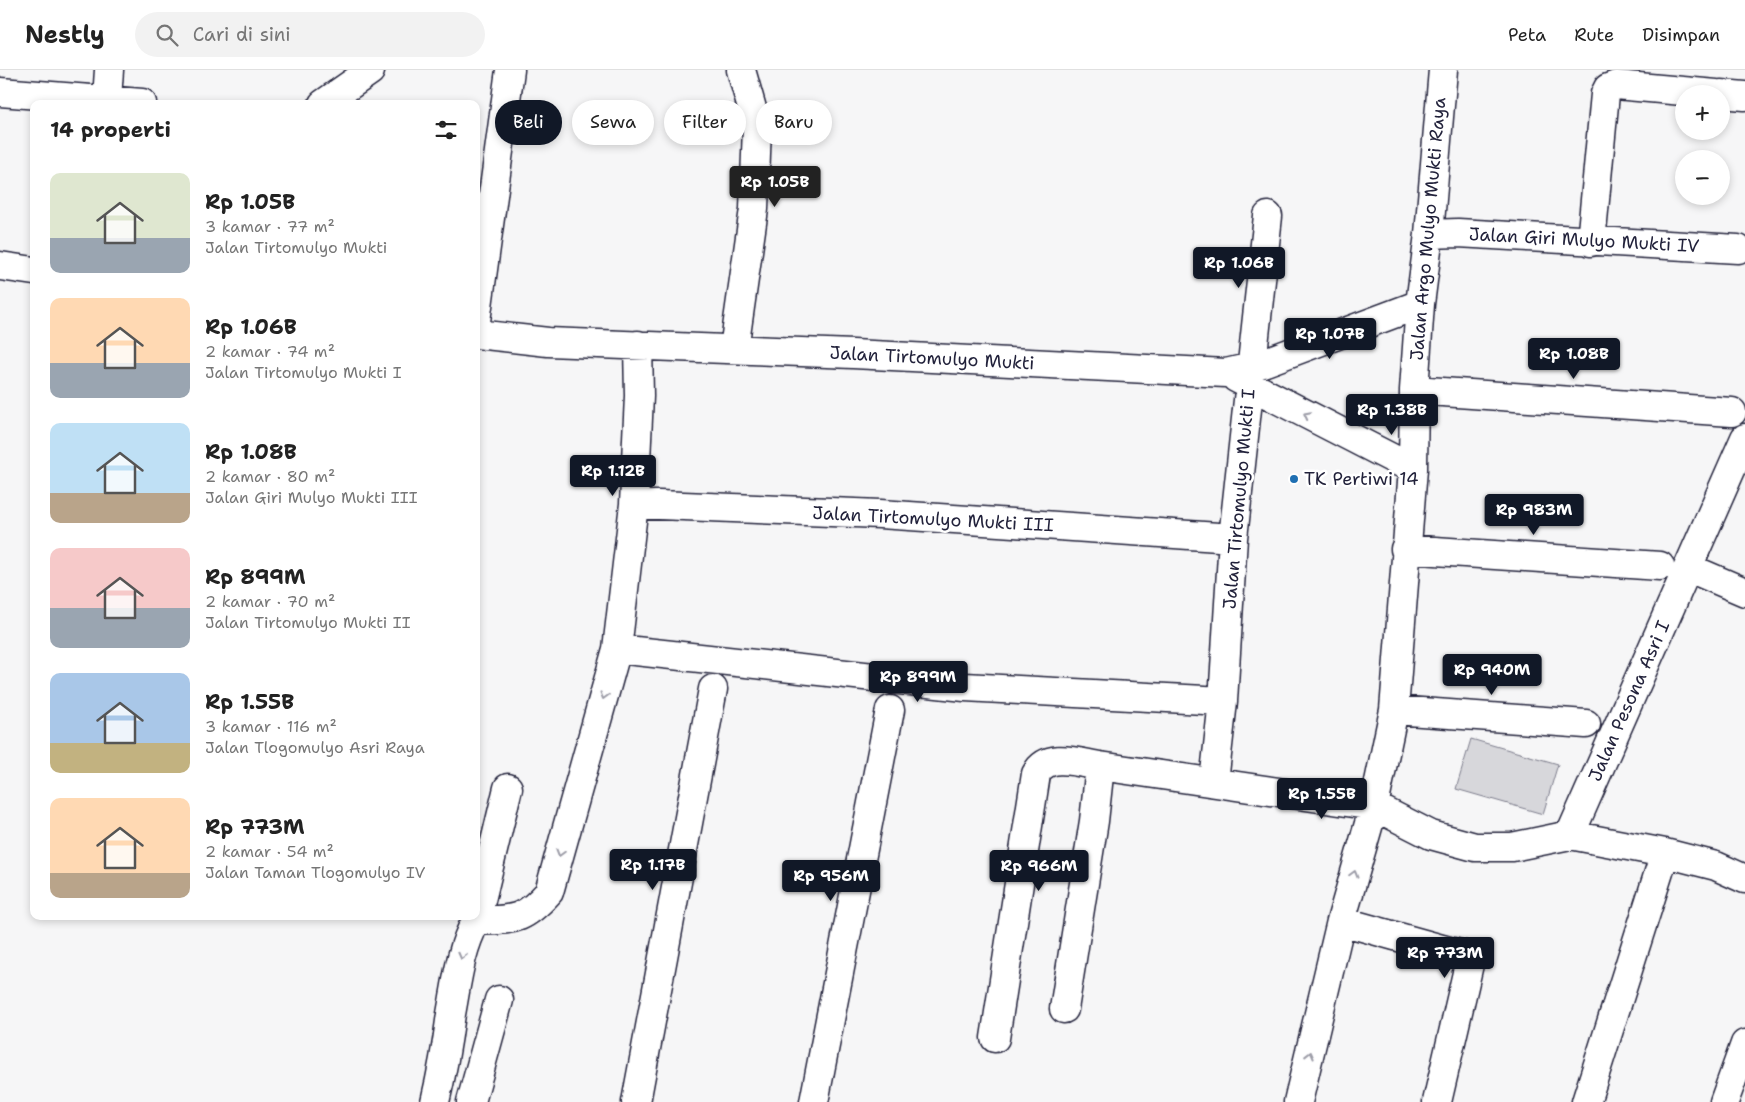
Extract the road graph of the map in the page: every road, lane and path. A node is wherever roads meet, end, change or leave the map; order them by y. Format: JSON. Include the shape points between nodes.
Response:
{"nodes":[{"id":1,"x":109,"y":70,"type":"edge"},
{"id":2,"x":510,"y":70,"type":"edge"},
{"id":3,"x":741,"y":70,"type":"edge"},
{"id":4,"x":1443,"y":70,"type":"edge"},
{"id":5,"x":370,"y":71,"type":"edge"},
{"id":6,"x":1675,"y":90,"type":"edge"},
{"id":7,"x":0,"y":92,"type":"edge"},
{"id":8,"x":1730,"y":95,"type":"edge"},
{"id":9,"x":1745,"y":96,"type":"edge"},
{"id":10,"x":107,"y":99,"type":"junction"},
{"id":11,"x":116,"y":100,"type":"edge"},
{"id":12,"x":329,"y":100,"type":"edge"},
{"id":13,"x":1268,"y":216,"type":"dead end"},
{"id":14,"x":1429,"y":234,"type":"junction"},
{"id":15,"x":1591,"y":242,"type":"junction"},
{"id":16,"x":1738,"y":249,"type":"dead end"},
{"id":17,"x":0,"y":266,"type":"edge"},
{"id":18,"x":30,"y":270,"type":"edge"},
{"id":19,"x":480,"y":291,"type":"edge"},
{"id":20,"x":1420,"y":304,"type":"junction"},
{"id":21,"x":480,"y":334,"type":"edge"},
{"id":22,"x":638,"y":346,"type":"junction"},
{"id":23,"x":734,"y":349,"type":"junction"},
{"id":24,"x":1243,"y":375,"type":"junction"},
{"id":25,"x":1414,"y":390,"type":"junction"},
{"id":26,"x":1732,"y":412,"type":"dead end"},
{"id":27,"x":1745,"y":438,"type":"edge"},
{"id":28,"x":1413,"y":469,"type":"junction"},
{"id":29,"x":634,"y":504,"type":"junction"},
{"id":30,"x":1233,"y":538,"type":"junction"},
{"id":31,"x":1405,"y":549,"type":"junction"},
{"id":32,"x":1660,"y":566,"type":"dead end"},
{"id":33,"x":1689,"y":568,"type":"junction"},
{"id":34,"x":1745,"y":592,"type":"edge"},
{"id":35,"x":617,"y":649,"type":"junction"},
{"id":36,"x":713,"y":688,"type":"dead end"},
{"id":37,"x":1223,"y":701,"type":"junction"},
{"id":38,"x":890,"y":710,"type":"dead end"},
{"id":39,"x":1394,"y":710,"type":"junction"},
{"id":40,"x":1586,"y":724,"type":"dead end"},
{"id":41,"x":1100,"y":766,"type":"junction"},
{"id":42,"x":1214,"y":782,"type":"junction"},
{"id":43,"x":508,"y":788,"type":"dead end"},
{"id":44,"x":1374,"y":806,"type":"junction"},
{"id":45,"x":1570,"y":835,"type":"junction"},
{"id":46,"x":1665,"y":853,"type":"junction"},
{"id":47,"x":1745,"y":879,"type":"edge"},
{"id":48,"x":480,"y":904,"type":"edge"},
{"id":49,"x":476,"y":921,"type":"joint"},
{"id":50,"x":1341,"y":921,"type":"junction"},
{"id":51,"x":499,"y":1000,"type":"dead end"},
{"id":52,"x":1064,"y":1008,"type":"dead end"},
{"id":53,"x":995,"y":1038,"type":"dead end"},
{"id":54,"x":1745,"y":1044,"type":"edge"},
{"id":55,"x":435,"y":1102,"type":"edge"},
{"id":56,"x":472,"y":1102,"type":"edge"},
{"id":57,"x":636,"y":1102,"type":"edge"},
{"id":58,"x":814,"y":1102,"type":"edge"},
{"id":59,"x":1298,"y":1102,"type":"edge"},
{"id":60,"x":1437,"y":1102,"type":"edge"},
{"id":61,"x":1586,"y":1102,"type":"edge"},
{"id":62,"x":1724,"y":1102,"type":"edge"}],
"edges":[{"from":1,"to":10,"type":"street"},
{"from":2,"to":19,"type":"street"},
{"from":3,"to":23,"type":"street","via":[[757,126],[754,209]]},
{"from":4,"to":14,"type":"street","name":"Jalan Argo Mulyo Mukti Raya"},
{"from":5,"to":12,"type":"street"},
{"from":6,"to":15,"type":"street","via":[[1616,85],[1608,88]]},
{"from":7,"to":10,"type":"street"},
{"from":8,"to":9,"type":"street"},
{"from":10,"to":11,"type":"street"},
{"from":13,"to":24,"type":"street","name":"Jalan Tirtomulyo Mukti I"},
{"from":14,"to":15,"type":"street","name":"Jalan Giri Mulyo Mukti IV"},
{"from":14,"to":20,"type":"street","name":"Jalan Argo Mulyo Mukti Raya"},
{"from":15,"to":16,"type":"street","name":"Jalan Giri Mulyo Mukti IV"},
{"from":17,"to":18,"type":"street"},
{"from":20,"to":24,"type":"street","name":"Jalan Tirtomulyo Mukti"},
{"from":20,"to":25,"type":"street","name":"Jalan Argo Mulyo Mukti Raya"},
{"from":21,"to":22,"type":"street","name":"Jalan Tirtomulyo Mukti","via":[[548,342]]},
{"from":22,"to":23,"type":"street","name":"Jalan Tirtomulyo Mukti"},
{"from":22,"to":29,"type":"street"},
{"from":23,"to":24,"type":"street","name":"Jalan Tirtomulyo Mukti"},
{"from":28,"to":24,"type":"street","name":"Jalan Tirtomulyo Mukti","one_way":true},
{"from":24,"to":30,"type":"street","name":"Jalan Tirtomulyo Mukti I"},
{"from":25,"to":26,"type":"street"},
{"from":25,"to":28,"type":"street","name":"Jalan Argo Mulyo Mukti Raya"},
{"from":27,"to":33,"type":"street","name":"Jalan Pesona Asri I"},
{"from":28,"to":31,"type":"street","name":"Jalan Argo Mulyo Mukti Raya"},
{"from":29,"to":30,"type":"street","name":"Jalan Tirtomulyo Mukti III","via":[[880,514]]},
{"from":29,"to":35,"type":"street"},
{"from":30,"to":37,"type":"street","name":"Jalan Tirtomulyo Mukti I"},
{"from":31,"to":32,"type":"street"},
{"from":31,"to":39,"type":"street","name":"Jalan Argo Mulyo Mukti Raya"},
{"from":33,"to":34,"type":"street"},
{"from":33,"to":45,"type":"street","name":"Jalan Pesona Asri I"},
{"from":35,"to":37,"type":"street","via":[[965,687]]},
{"from":35,"to":49,"type":"street","one_way":true,"via":[[549,892],[532,911],[512,919]]},
{"from":36,"to":57,"type":"street"},
{"from":37,"to":42,"type":"street","name":"Jalan Tirtomulyo Mukti I"},
{"from":38,"to":58,"type":"street"},
{"from":39,"to":40,"type":"street"},
{"from":39,"to":44,"type":"street","name":"Jalan Argo Mulyo Mukti Raya"},
{"from":41,"to":42,"type":"street"},
{"from":41,"to":52,"type":"street"},
{"from":41,"to":53,"type":"street","via":[[1050,760],[1039,767],[1036,774]]},
{"from":42,"to":44,"type":"street"},
{"from":43,"to":48,"type":"street"},
{"from":44,"to":45,"type":"street","via":[[1431,835],[1475,848],[1512,848]]},
{"from":50,"to":44,"type":"street","name":"Jalan Argo Mulyo Mukti Raya","one_way":true},
{"from":45,"to":46,"type":"street"},
{"from":46,"to":47,"type":"street","via":[[1716,866]]},
{"from":46,"to":61,"type":"street"},
{"from":49,"to":55,"type":"street","one_way":true,"via":[[467,937],[458,973]]},
{"from":59,"to":50,"type":"street","name":"Jalan Argo Mulyo Mukti Raya","one_way":true},
{"from":50,"to":60,"type":"street","via":[[1467,956],[1470,960]]},
{"from":51,"to":56,"type":"street"},
{"from":54,"to":62,"type":"street"}]}
